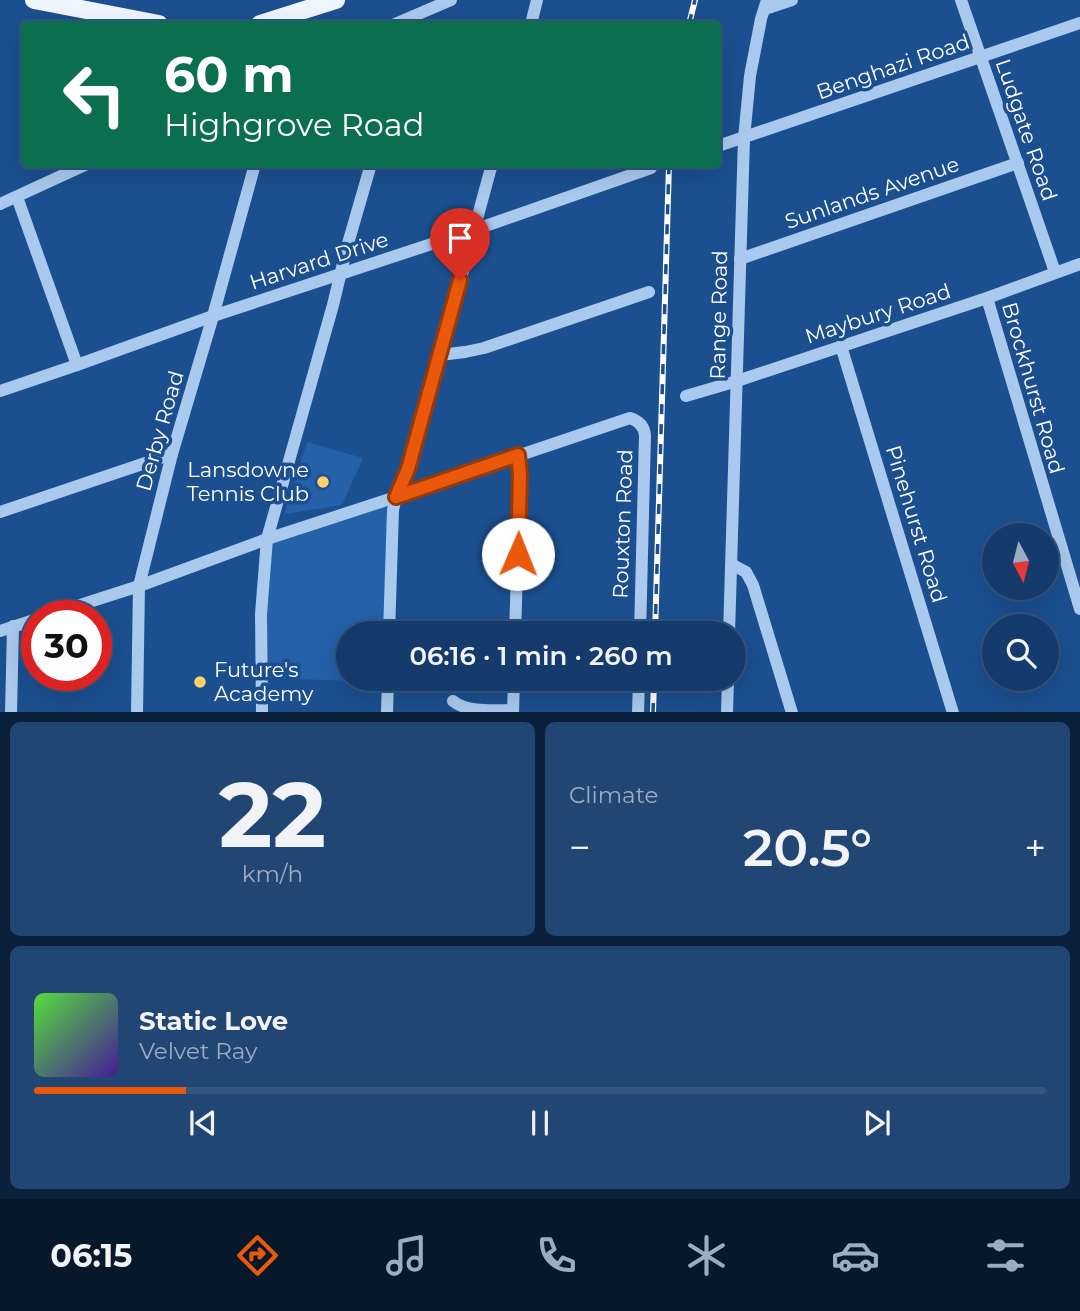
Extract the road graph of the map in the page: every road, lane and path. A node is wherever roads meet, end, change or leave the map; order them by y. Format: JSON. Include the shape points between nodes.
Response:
{"nodes":[{"id":1,"x":34,"y":0,"type":"edge"},
{"id":2,"x":337,"y":0,"type":"edge"},
{"id":3,"x":451,"y":0,"type":"edge"},
{"id":4,"x":537,"y":0,"type":"edge"},
{"id":5,"x":792,"y":0,"type":"edge"},
{"id":6,"x":961,"y":0,"type":"edge"},
{"id":7,"x":766,"y":5,"type":"edge"},
{"id":8,"x":302,"y":18,"type":"edge"},
{"id":9,"x":143,"y":21,"type":"edge"},
{"id":10,"x":281,"y":21,"type":"edge"},
{"id":11,"x":408,"y":21,"type":"edge"},
{"id":12,"x":532,"y":21,"type":"edge"},
{"id":13,"x":1079,"y":27,"type":"edge"},
{"id":14,"x":981,"y":57,"type":"junction"},
{"id":15,"x":744,"y":138,"type":"junction"},
{"id":16,"x":721,"y":145,"type":"edge"},
{"id":17,"x":1018,"y":163,"type":"junction"},
{"id":18,"x":79,"y":168,"type":"edge"},
{"id":19,"x":254,"y":168,"type":"edge"},
{"id":20,"x":370,"y":168,"type":"edge"},
{"id":21,"x":491,"y":168,"type":"edge"},
{"id":22,"x":651,"y":168,"type":"dead end"},
{"id":23,"x":17,"y":197,"type":"junction"},
{"id":24,"x":0,"y":204,"type":"edge"},
{"id":25,"x":474,"y":230,"type":"junction"},
{"id":26,"x":740,"y":259,"type":"junction"},
{"id":27,"x":1080,"y":264,"type":"edge"},
{"id":28,"x":1055,"y":272,"type":"junction"},
{"id":29,"x":341,"y":274,"type":"junction"},
{"id":30,"x":649,"y":292,"type":"dead end"},
{"id":31,"x":987,"y":298,"type":"junction"},
{"id":32,"x":213,"y":316,"type":"junction"},
{"id":33,"x":841,"y":346,"type":"junction"},
{"id":34,"x":440,"y":355,"type":"junction"},
{"id":35,"x":77,"y":365,"type":"junction"},
{"id":36,"x":737,"y":381,"type":"junction"},
{"id":37,"x":0,"y":391,"type":"edge"},
{"id":38,"x":686,"y":396,"type":"dead end"},
{"id":39,"x":172,"y":454,"type":"junction"},
{"id":40,"x":518,"y":455,"type":"junction"},
{"id":41,"x":396,"y":497,"type":"junction"},
{"id":42,"x":0,"y":512,"type":"edge"},
{"id":43,"x":267,"y":538,"type":"junction"},
{"id":44,"x":731,"y":564,"type":"junction"},
{"id":45,"x":139,"y":586,"type":"junction"},
{"id":46,"x":96,"y":600,"type":"edge"},
{"id":47,"x":1080,"y":609,"type":"edge"},
{"id":48,"x":389,"y":621,"type":"edge"},
{"id":49,"x":515,"y":621,"type":"edge"},
{"id":50,"x":640,"y":621,"type":"edge"},
{"id":51,"x":729,"y":621,"type":"edge"},
{"id":52,"x":21,"y":624,"type":"edge"},
{"id":53,"x":13,"y":626,"type":"junction"},
{"id":54,"x":0,"y":631,"type":"edge"},
{"id":55,"x":388,"y":691,"type":"edge"},
{"id":56,"x":514,"y":691,"type":"edge"},
{"id":57,"x":639,"y":691,"type":"edge"},
{"id":58,"x":727,"y":691,"type":"edge"},
{"id":59,"x":453,"y":701,"type":"dead end"},
{"id":60,"x":513,"y":711,"type":"edge"},
{"id":61,"x":11,"y":712,"type":"edge"},
{"id":62,"x":136,"y":712,"type":"edge"},
{"id":63,"x":262,"y":712,"type":"edge"},
{"id":64,"x":387,"y":712,"type":"edge"},
{"id":65,"x":638,"y":712,"type":"edge"},
{"id":66,"x":726,"y":712,"type":"edge"},
{"id":67,"x":792,"y":712,"type":"edge"},
{"id":68,"x":953,"y":712,"type":"edge"}],
"edges":[{"from":1,"to":9,"type":"main road"},
{"from":2,"to":8,"type":"main road"},
{"from":3,"to":11,"type":"street"},
{"from":4,"to":12,"type":"street"},
{"from":5,"to":7,"type":"street"},
{"from":6,"to":14,"type":"street","name":"Ludgate Road"},
{"from":7,"to":15,"type":"street","name":"Range Road","via":[[750,76]]},
{"from":8,"to":10,"type":"main road"},
{"from":13,"to":14,"type":"street","name":"Benghazi Road"},
{"from":14,"to":15,"type":"street","name":"Benghazi Road"},
{"from":14,"to":17,"type":"street","name":"Ludgate Road"},
{"from":15,"to":16,"type":"street","name":"Benghazi Road"},
{"from":15,"to":26,"type":"street","name":"Range Road"},
{"from":17,"to":26,"type":"street","name":"Sunlands Avenue"},
{"from":17,"to":28,"type":"street","name":"Ludgate Road"},
{"from":18,"to":23,"type":"street"},
{"from":19,"to":32,"type":"street","name":"Derby Road"},
{"from":20,"to":29,"type":"street"},
{"from":21,"to":25,"type":"street"},
{"from":22,"to":25,"type":"street","name":"Harvard Drive"},
{"from":23,"to":24,"type":"street"},
{"from":23,"to":35,"type":"street"},
{"from":25,"to":29,"type":"street","name":"Harvard Drive"},
{"from":25,"to":34,"type":"street"},
{"from":26,"to":36,"type":"street","name":"Range Road"},
{"from":27,"to":28,"type":"street","name":"Maybury Road"},
{"from":28,"to":31,"type":"street","name":"Maybury Road"},
{"from":29,"to":32,"type":"street","name":"Harvard Drive"},
{"from":29,"to":43,"type":"street"},
{"from":30,"to":34,"type":"street","via":[[484,348]]},
{"from":31,"to":33,"type":"street","name":"Maybury Road"},
{"from":31,"to":47,"type":"street","name":"Brockhurst Road"},
{"from":32,"to":35,"type":"street","name":"Harvard Drive"},
{"from":32,"to":39,"type":"street","name":"Derby Road"},
{"from":33,"to":36,"type":"street","name":"Maybury Road"},
{"from":33,"to":68,"type":"street","name":"Pinehurst Road"},
{"from":34,"to":41,"type":"street"},
{"from":35,"to":37,"type":"street","name":"Harvard Drive"},
{"from":36,"to":38,"type":"street","name":"Maybury Road"},
{"from":36,"to":44,"type":"street","name":"Range Road"},
{"from":39,"to":42,"type":"street"},
{"from":39,"to":45,"type":"street","name":"Derby Road"},
{"from":40,"to":41,"type":"street"},
{"from":40,"to":49,"type":"street"},
{"from":40,"to":50,"type":"street","name":"Rouxton Road","via":[[624,419],[635,420],[643,428]]},
{"from":41,"to":43,"type":"street"},
{"from":41,"to":48,"type":"street"},
{"from":43,"to":45,"type":"street"},
{"from":43,"to":63,"type":"street","via":[[261,614]]},
{"from":44,"to":51,"type":"street","name":"Range Road"},
{"from":44,"to":67,"type":"street","via":[[746,572],[753,585]]},
{"from":45,"to":46,"type":"street"},
{"from":45,"to":62,"type":"street","name":"Derby Road"},
{"from":52,"to":53,"type":"street"},
{"from":53,"to":54,"type":"street"},
{"from":53,"to":61,"type":"street"},
{"from":55,"to":64,"type":"street"},
{"from":56,"to":60,"type":"street"},
{"from":57,"to":65,"type":"street"},
{"from":58,"to":66,"type":"street"},
{"from":59,"to":60,"type":"street","via":[[466,709]]}]}
